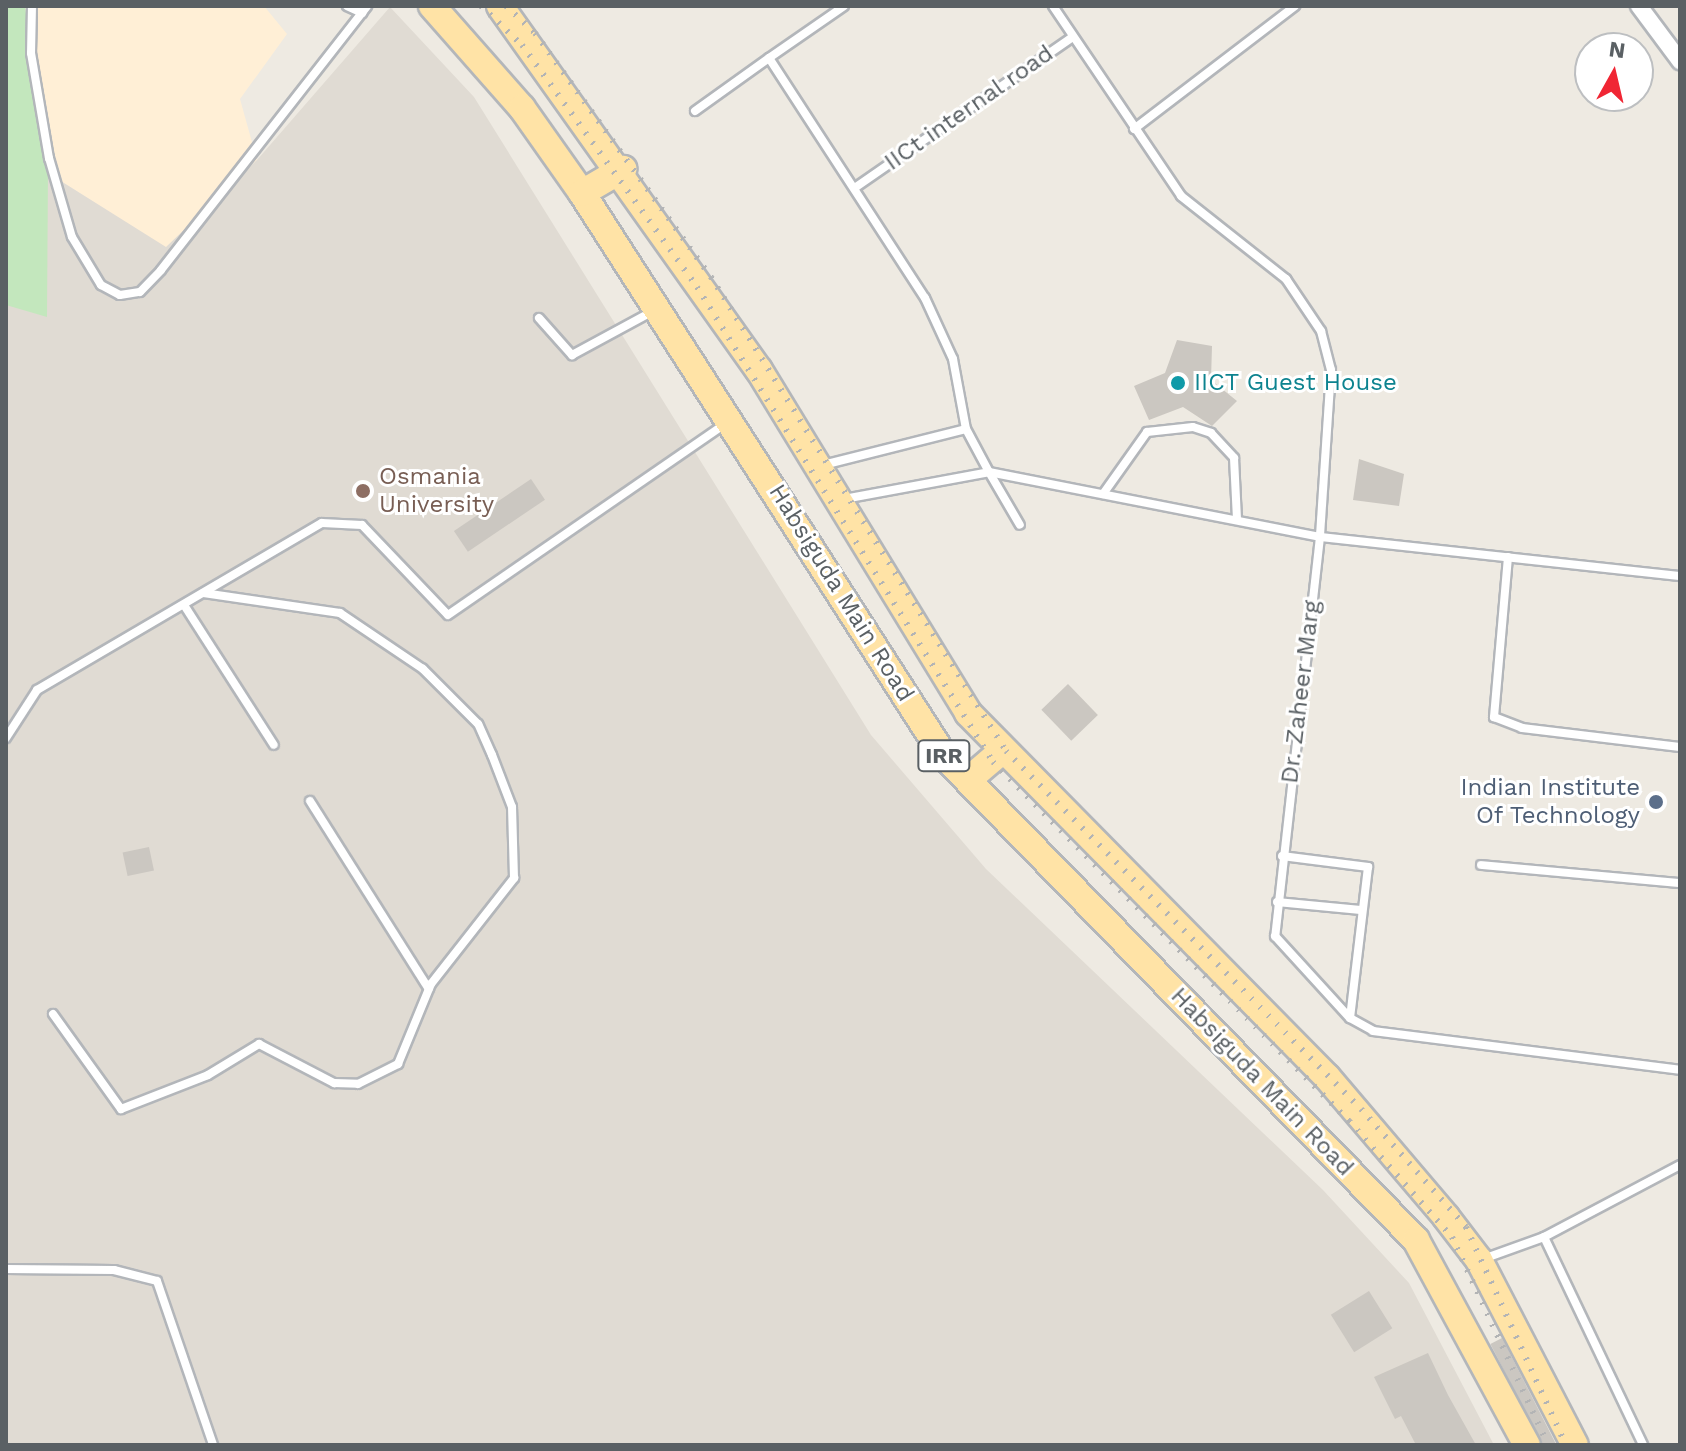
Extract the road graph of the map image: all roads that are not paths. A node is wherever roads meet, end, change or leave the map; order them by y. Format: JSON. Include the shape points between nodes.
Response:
{"nodes":[{"id":1,"x":32,"y":6,"type":"edge"},
{"id":2,"x":347,"y":6,"type":"edge"},
{"id":3,"x":432,"y":6,"type":"edge"},
{"id":4,"x":500,"y":6,"type":"edge"},
{"id":5,"x":844,"y":6,"type":"edge"},
{"id":6,"x":1053,"y":6,"type":"edge"},
{"id":7,"x":1295,"y":6,"type":"edge"},
{"id":8,"x":1639,"y":6,"type":"edge"},
{"id":9,"x":365,"y":10,"type":"edge"},
{"id":10,"x":1071,"y":38,"type":"junction"},
{"id":11,"x":769,"y":58,"type":"junction"},
{"id":12,"x":1680,"y":61,"type":"edge"},
{"id":13,"x":695,"y":111,"type":"dead end"},
{"id":14,"x":1134,"y":129,"type":"junction"},
{"id":15,"x":623,"y":169,"type":"junction"},
{"id":16,"x":856,"y":187,"type":"junction"},
{"id":17,"x":582,"y":193,"type":"junction"},
{"id":18,"x":659,"y":308,"type":"junction"},
{"id":19,"x":539,"y":318,"type":"dead end"},
{"id":20,"x":732,"y":419,"type":"junction"},
{"id":21,"x":966,"y":429,"type":"junction"},
{"id":22,"x":820,"y":466,"type":"junction"},
{"id":23,"x":989,"y":472,"type":"junction"},
{"id":24,"x":1103,"y":494,"type":"junction"},
{"id":25,"x":839,"y":500,"type":"junction"},
{"id":26,"x":1237,"y":520,"type":"junction"},
{"id":27,"x":1020,"y":525,"type":"dead end"},
{"id":28,"x":1320,"y":537,"type":"junction"},
{"id":29,"x":1508,"y":557,"type":"junction"},
{"id":30,"x":1680,"y":576,"type":"edge"},
{"id":31,"x":203,"y":593,"type":"junction"},
{"id":32,"x":184,"y":605,"type":"junction"},
{"id":33,"x":6,"y":738,"type":"edge"},
{"id":34,"x":274,"y":745,"type":"dead end"},
{"id":35,"x":1680,"y":747,"type":"edge"},
{"id":36,"x":1003,"y":750,"type":"junction"},
{"id":37,"x":968,"y":780,"type":"junction"},
{"id":38,"x":310,"y":801,"type":"dead end"},
{"id":39,"x":1282,"y":856,"type":"junction"},
{"id":40,"x":1481,"y":865,"type":"dead end"},
{"id":41,"x":1680,"y":883,"type":"edge"},
{"id":42,"x":1277,"y":902,"type":"junction"},
{"id":43,"x":1361,"y":910,"type":"junction"},
{"id":44,"x":429,"y":989,"type":"junction"},
{"id":45,"x":53,"y":1014,"type":"dead end"},
{"id":46,"x":1350,"y":1018,"type":"junction"},
{"id":47,"x":1680,"y":1070,"type":"edge"},
{"id":48,"x":1680,"y":1165,"type":"edge"},
{"id":49,"x":1544,"y":1237,"type":"junction"},
{"id":50,"x":1479,"y":1260,"type":"junction"},
{"id":51,"x":7,"y":1270,"type":"edge"},
{"id":52,"x":213,"y":1445,"type":"edge"},
{"id":53,"x":1527,"y":1445,"type":"edge"},
{"id":54,"x":1575,"y":1445,"type":"edge"},
{"id":55,"x":1643,"y":1445,"type":"edge"}],
"edges":[{"from":1,"to":9,"type":"lane","via":[[31,53],[49,158],[72,237],[101,285],[120,295],[140,292],[161,270]]},
{"from":2,"to":9,"type":"lane"},
{"from":3,"to":17,"type":"main road","name":"Habsiguda Main Road","number":"IRR","via":[[522,108]]},
{"from":4,"to":15,"type":"main road","name":"Habsiguda Main Road","number":"IRR"},
{"from":5,"to":11,"type":"lane"},
{"from":6,"to":10,"type":"lane"},
{"from":7,"to":14,"type":"lane"},
{"from":8,"to":12,"type":"street"},
{"from":10,"to":14,"type":"lane","name":"IICt internal road"},
{"from":10,"to":16,"type":"lane","name":"IICt internal road"},
{"from":11,"to":13,"type":"lane"},
{"from":11,"to":16,"type":"lane"},
{"from":14,"to":28,"type":"lane","name":"IICt internal road","via":[[1181,196],[1286,279],[1321,331],[1331,370]]},
{"from":15,"to":17,"type":"main road"},
{"from":15,"to":22,"type":"main road","name":"Habsiguda Main Road","number":"IRR"},
{"from":16,"to":21,"type":"lane","via":[[953,359]]},
{"from":17,"to":18,"type":"main road","name":"Habsiguda Main Road","number":"IRR"},
{"from":18,"to":19,"type":"lane","via":[[572,355]]},
{"from":18,"to":20,"type":"main road","name":"Habsiguda Main Road","number":"IRR"},
{"from":20,"to":31,"type":"lane","via":[[448,615],[362,525],[343,519],[322,523]]},
{"from":20,"to":37,"type":"main road","name":"Habsiguda Main Road","number":"IRR","via":[[944,756]]},
{"from":21,"to":22,"type":"lane"},
{"from":21,"to":23,"type":"lane"},
{"from":22,"to":25,"type":"main road","name":"Habsiguda Main Road","number":"IRR"},
{"from":23,"to":24,"type":"lane"},
{"from":23,"to":25,"type":"lane"},
{"from":23,"to":27,"type":"lane"},
{"from":24,"to":26,"type":"lane"},
{"from":24,"to":26,"type":"lane","via":[[1147,432],[1193,427],[1211,433],[1234,458]]},
{"from":25,"to":36,"type":"main road","name":"Habsiguda Main Road","number":"IRR","via":[[968,713]]},
{"from":26,"to":28,"type":"lane"},
{"from":28,"to":29,"type":"lane"},
{"from":28,"to":39,"type":"lane","name":"Dr. Zaheer Marg"},
{"from":29,"to":30,"type":"lane"},
{"from":29,"to":35,"type":"lane","via":[[1494,717],[1522,728]]},
{"from":31,"to":32,"type":"lane"},
{"from":31,"to":44,"type":"lane","via":[[340,613],[423,669],[478,724],[512,807],[514,878]]},
{"from":32,"to":33,"type":"lane","via":[[37,690]]},
{"from":32,"to":34,"type":"lane"},
{"from":36,"to":37,"type":"main road"},
{"from":36,"to":50,"type":"main road","name":"Habsiguda Main Road","number":"IRR","via":[[1327,1077]]},
{"from":37,"to":53,"type":"main road","name":"Habsiguda Main Road","number":"IRR","via":[[1416,1240]]},
{"from":38,"to":44,"type":"lane"},
{"from":39,"to":42,"type":"lane","name":"Dr. Zaheer Marg"},
{"from":39,"to":43,"type":"lane","via":[[1368,867]]},
{"from":40,"to":41,"type":"lane"},
{"from":42,"to":43,"type":"lane"},
{"from":42,"to":46,"type":"lane","name":"Dr. Zaheer Marg","via":[[1275,936]]},
{"from":43,"to":46,"type":"lane"},
{"from":44,"to":45,"type":"lane","via":[[398,1064],[372,1080],[334,1083],[259,1044],[208,1075],[121,1109]]},
{"from":46,"to":47,"type":"lane","name":"Dr. Zaheer Marg","via":[[1373,1031]]},
{"from":48,"to":49,"type":"lane"},
{"from":49,"to":50,"type":"lane"},
{"from":49,"to":55,"type":"lane"},
{"from":50,"to":54,"type":"main road","name":"Habsiguda Main Road","number":"IRR"},
{"from":51,"to":52,"type":"lane","via":[[114,1270],[157,1281]]}]}
